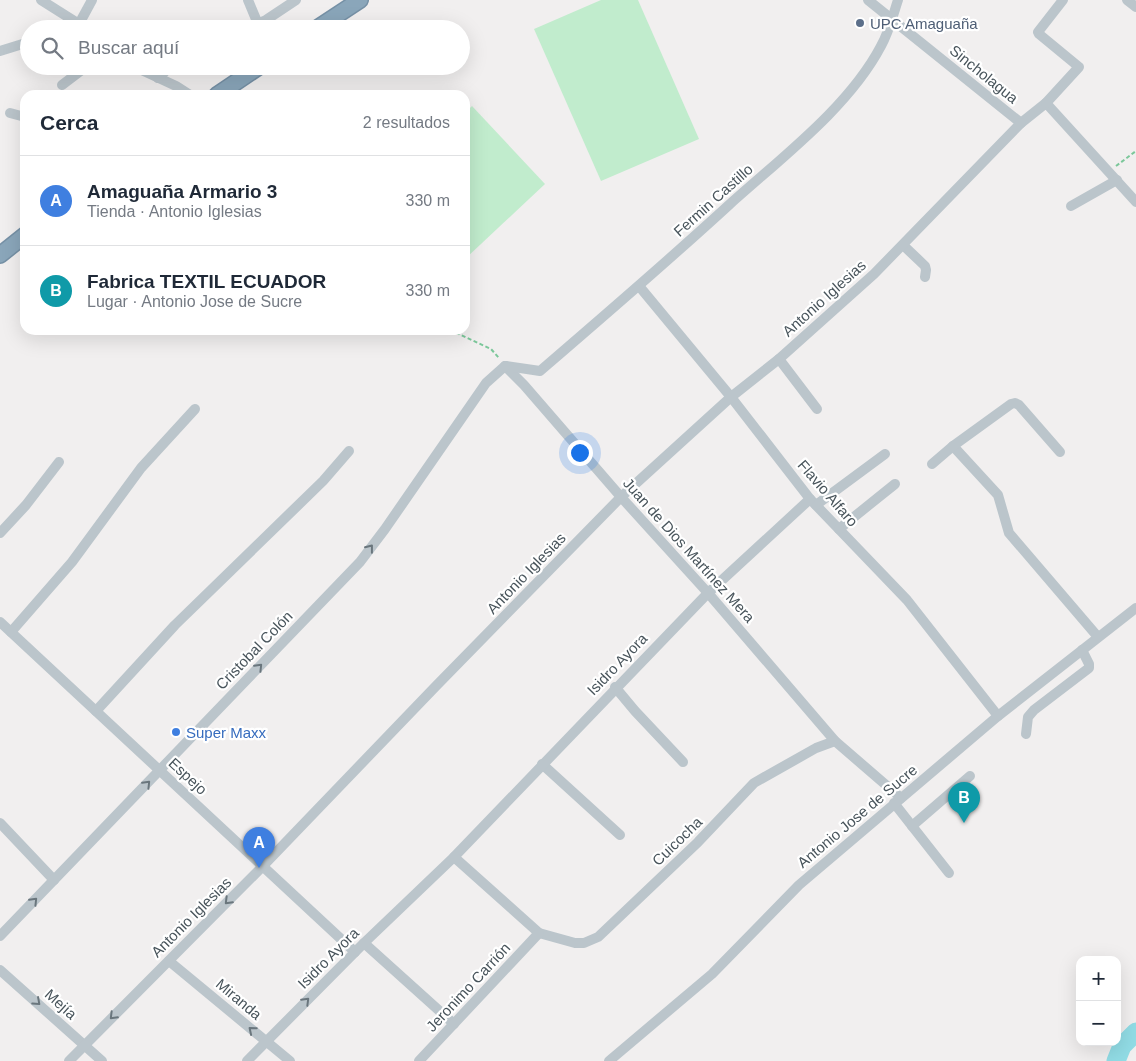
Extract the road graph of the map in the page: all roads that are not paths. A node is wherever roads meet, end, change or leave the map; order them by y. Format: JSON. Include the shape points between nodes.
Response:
{"nodes":[{"id":1,"x":41,"y":0,"type":"edge"},
{"id":2,"x":92,"y":0,"type":"edge"},
{"id":3,"x":248,"y":0,"type":"edge"},
{"id":4,"x":296,"y":0,"type":"edge"},
{"id":5,"x":360,"y":0,"type":"edge"},
{"id":6,"x":868,"y":0,"type":"edge"},
{"id":7,"x":898,"y":0,"type":"edge"},
{"id":8,"x":1064,"y":0,"type":"edge"},
{"id":9,"x":1127,"y":0,"type":"edge"},
{"id":10,"x":1136,"y":7,"type":"edge"},
{"id":11,"x":892,"y":19,"type":"junction"},
{"id":12,"x":68,"y":20,"type":"edge"},
{"id":13,"x":82,"y":20,"type":"edge"},
{"id":14,"x":256,"y":20,"type":"edge"},
{"id":15,"x":264,"y":20,"type":"edge"},
{"id":16,"x":330,"y":20,"type":"edge"},
{"id":17,"x":20,"y":45,"type":"edge"},
{"id":18,"x":0,"y":51,"type":"edge"},
{"id":19,"x":76,"y":75,"type":"edge"},
{"id":20,"x":152,"y":75,"type":"edge"},
{"id":21,"x":161,"y":75,"type":"edge"},
{"id":22,"x":247,"y":75,"type":"edge"},
{"id":23,"x":158,"y":78,"type":"junction"},
{"id":24,"x":62,"y":85,"type":"dead end"},
{"id":25,"x":181,"y":90,"type":"edge"},
{"id":26,"x":224,"y":90,"type":"edge"},
{"id":27,"x":1046,"y":103,"type":"junction"},
{"id":28,"x":10,"y":113,"type":"dead end"},
{"id":29,"x":20,"y":116,"type":"edge"},
{"id":30,"x":1020,"y":123,"type":"junction"},
{"id":31,"x":1117,"y":180,"type":"junction"},
{"id":32,"x":1136,"y":202,"type":"edge"},
{"id":33,"x":1071,"y":206,"type":"dead end"},
{"id":34,"x":20,"y":239,"type":"edge"},
{"id":35,"x":903,"y":245,"type":"junction"},
{"id":36,"x":0,"y":255,"type":"edge"},
{"id":37,"x":925,"y":277,"type":"dead end"},
{"id":38,"x":640,"y":286,"type":"junction"},
{"id":39,"x":779,"y":359,"type":"junction"},
{"id":40,"x":505,"y":366,"type":"junction"},
{"id":41,"x":540,"y":371,"type":"junction"},
{"id":42,"x":524,"y":385,"type":"junction"},
{"id":43,"x":731,"y":398,"type":"junction"},
{"id":44,"x":195,"y":409,"type":"dead end"},
{"id":45,"x":818,"y":409,"type":"dead end"},
{"id":46,"x":952,"y":446,"type":"junction"},
{"id":47,"x":349,"y":451,"type":"dead end"},
{"id":48,"x":1060,"y":452,"type":"dead end"},
{"id":49,"x":885,"y":454,"type":"dead end"},
{"id":50,"x":59,"y":462,"type":"dead end"},
{"id":51,"x":932,"y":464,"type":"dead end"},
{"id":52,"x":895,"y":484,"type":"dead end"},
{"id":53,"x":621,"y":497,"type":"junction"},
{"id":54,"x":813,"y":502,"type":"junction"},
{"id":55,"x":839,"y":530,"type":"junction"},
{"id":56,"x":0,"y":533,"type":"edge"},
{"id":57,"x":708,"y":593,"type":"junction"},
{"id":58,"x":1136,"y":608,"type":"edge"},
{"id":59,"x":0,"y":622,"type":"edge"},
{"id":60,"x":11,"y":632,"type":"junction"},
{"id":61,"x":1098,"y":637,"type":"junction"},
{"id":62,"x":1082,"y":650,"type":"junction"},
{"id":63,"x":615,"y":687,"type":"junction"},
{"id":64,"x":96,"y":711,"type":"junction"},
{"id":65,"x":998,"y":716,"type":"junction"},
{"id":66,"x":1026,"y":734,"type":"dead end"},
{"id":67,"x":835,"y":740,"type":"junction"},
{"id":68,"x":683,"y":762,"type":"dead end"},
{"id":69,"x":542,"y":764,"type":"junction"},
{"id":70,"x":160,"y":770,"type":"junction"},
{"id":71,"x":970,"y":776,"type":"dead end"},
{"id":72,"x":898,"y":801,"type":"junction"},
{"id":73,"x":0,"y":823,"type":"edge"},
{"id":74,"x":912,"y":826,"type":"junction"},
{"id":75,"x":620,"y":835,"type":"dead end"},
{"id":76,"x":454,"y":857,"type":"junction"},
{"id":77,"x":262,"y":867,"type":"junction"},
{"id":78,"x":949,"y":873,"type":"dead end"},
{"id":79,"x":54,"y":880,"type":"junction"},
{"id":80,"x":539,"y":933,"type":"junction"},
{"id":81,"x":0,"y":936,"type":"edge"},
{"id":82,"x":364,"y":943,"type":"junction"},
{"id":83,"x":356,"y":952,"type":"junction"},
{"id":84,"x":169,"y":961,"type":"junction"},
{"id":85,"x":0,"y":970,"type":"edge"},
{"id":86,"x":454,"y":1024,"type":"junction"},
{"id":87,"x":266,"y":1042,"type":"junction"},
{"id":88,"x":85,"y":1045,"type":"junction"},
{"id":89,"x":69,"y":1061,"type":"edge"},
{"id":90,"x":102,"y":1061,"type":"edge"},
{"id":91,"x":247,"y":1061,"type":"edge"},
{"id":92,"x":290,"y":1061,"type":"edge"},
{"id":93,"x":419,"y":1061,"type":"edge"},
{"id":94,"x":609,"y":1061,"type":"edge"}],
"edges":[{"from":1,"to":12,"type":"street"},
{"from":2,"to":13,"type":"street"},
{"from":3,"to":14,"type":"street"},
{"from":4,"to":15,"type":"street"},
{"from":5,"to":16,"type":"highway"},
{"from":6,"to":11,"type":"street","name":"Sincholagua"},
{"from":7,"to":11,"type":"street","name":"Fermin Castillo"},
{"from":8,"to":27,"type":"street","name":"Sincholagua","via":[[1038,34],[1079,67]]},
{"from":9,"to":10,"type":"street"},
{"from":11,"to":30,"type":"street","name":"Sincholagua"},
{"from":11,"to":38,"type":"street","name":"Fermin Castillo","via":[[874,59],[846,96]]},
{"from":17,"to":18,"type":"street"},
{"from":19,"to":24,"type":"street"},
{"from":20,"to":23,"type":"street"},
{"from":21,"to":23,"type":"street"},
{"from":22,"to":26,"type":"highway"},
{"from":23,"to":25,"type":"street"},
{"from":27,"to":30,"type":"street","name":"Sincholagua"},
{"from":27,"to":31,"type":"street"},
{"from":28,"to":29,"type":"street"},
{"from":30,"to":35,"type":"street","name":"Antonio Iglesias"},
{"from":31,"to":32,"type":"street"},
{"from":31,"to":33,"type":"street"},
{"from":34,"to":36,"type":"highway"},
{"from":35,"to":37,"type":"street","via":[[925,266]]},
{"from":35,"to":39,"type":"street","name":"Antonio Iglesias"},
{"from":38,"to":41,"type":"street","name":"Fermin Castillo"},
{"from":38,"to":43,"type":"street","name":"Flavio Alfaro"},
{"from":39,"to":43,"type":"street","name":"Antonio Iglesias"},
{"from":39,"to":45,"type":"street"},
{"from":40,"to":41,"type":"street"},
{"from":40,"to":42,"type":"street","name":"Juan de Dios Martínez Mera"},
{"from":70,"to":40,"type":"street","name":"Cristobal Colón","one_way":true,"via":[[360,562],[486,383]]},
{"from":41,"to":42,"type":"street","name":"Fermin Castillo"},
{"from":42,"to":53,"type":"street","name":"Juan de Dios Martínez Mera"},
{"from":43,"to":53,"type":"street","name":"Antonio Iglesias"},
{"from":43,"to":54,"type":"street","name":"Flavio Alfaro"},
{"from":44,"to":60,"type":"street","via":[[140,468],[72,562]]},
{"from":46,"to":48,"type":"street","via":[[1015,403]]},
{"from":46,"to":51,"type":"street"},
{"from":46,"to":61,"type":"street","via":[[998,495],[1009,532]]},
{"from":47,"to":64,"type":"street","via":[[323,481],[175,625]]},
{"from":49,"to":54,"type":"street","name":"Isidro Ayora"},
{"from":50,"to":56,"type":"street"},
{"from":52,"to":55,"type":"street"},
{"from":53,"to":57,"type":"street","name":"Juan de Dios Martínez Mera"},
{"from":53,"to":77,"type":"street","name":"Antonio Iglesias"},
{"from":54,"to":55,"type":"street","name":"Flavio Alfaro"},
{"from":54,"to":57,"type":"street","name":"Isidro Ayora"},
{"from":55,"to":65,"type":"street","name":"Flavio Alfaro","via":[[907,600]]},
{"from":57,"to":63,"type":"street","name":"Isidro Ayora"},
{"from":57,"to":67,"type":"street","name":"Juan de Dios Martínez Mera"},
{"from":58,"to":61,"type":"street","name":"Antonio Jose de Sucre"},
{"from":59,"to":60,"type":"street","name":"Espejo"},
{"from":60,"to":64,"type":"street","name":"Espejo"},
{"from":61,"to":62,"type":"street","name":"Antonio Jose de Sucre"},
{"from":62,"to":65,"type":"street","name":"Antonio Jose de Sucre"},
{"from":62,"to":66,"type":"street","via":[[1088,668],[1034,710],[1028,717]]},
{"from":63,"to":68,"type":"street"},
{"from":63,"to":69,"type":"street","name":"Isidro Ayora"},
{"from":64,"to":70,"type":"street","name":"Espejo"},
{"from":65,"to":72,"type":"street","name":"Antonio Jose de Sucre"},
{"from":67,"to":72,"type":"street","name":"Juan de Dios Martínez Mera"},
{"from":67,"to":80,"type":"street","name":"Cuicocha","via":[[754,783],[698,842],[598,937],[584,944]]},
{"from":69,"to":75,"type":"street"},
{"from":69,"to":76,"type":"street","name":"Isidro Ayora"},
{"from":70,"to":77,"type":"street","name":"Espejo"},
{"from":79,"to":70,"type":"street","name":"Cristobal Colón","one_way":true},
{"from":71,"to":74,"type":"street"},
{"from":72,"to":74,"type":"street","name":"Juan de Dios Martínez Mera"},
{"from":72,"to":94,"type":"street","name":"Antonio Jose de Sucre","via":[[799,885],[712,974]]},
{"from":73,"to":79,"type":"street"},
{"from":74,"to":78,"type":"street","name":"Juan de Dios Martínez Mera"},
{"from":76,"to":80,"type":"street"},
{"from":76,"to":82,"type":"street","name":"Isidro Ayora"},
{"from":77,"to":83,"type":"street","name":"Espejo"},
{"from":77,"to":84,"type":"street","name":"Antonio Iglesias","one_way":true},
{"from":81,"to":79,"type":"street","name":"Cristobal Colón","one_way":true},
{"from":80,"to":86,"type":"street","name":"Jeronimo Carrión"},
{"from":82,"to":83,"type":"street","name":"Isidro Ayora"},
{"from":82,"to":86,"type":"street"},
{"from":87,"to":83,"type":"street","name":"Isidro Ayora","one_way":true},
{"from":87,"to":84,"type":"street","name":"Miranda","one_way":true},
{"from":84,"to":88,"type":"street","name":"Antonio Iglesias","one_way":true},
{"from":85,"to":88,"type":"street","name":"Mejía","one_way":true},
{"from":86,"to":93,"type":"street","name":"Jeronimo Carrión"},
{"from":87,"to":91,"type":"street","name":"Isidro Ayora"},
{"from":87,"to":92,"type":"street","name":"Miranda"},
{"from":88,"to":89,"type":"street","name":"Antonio Iglesias"},
{"from":88,"to":90,"type":"street","name":"Mejía"}]}
